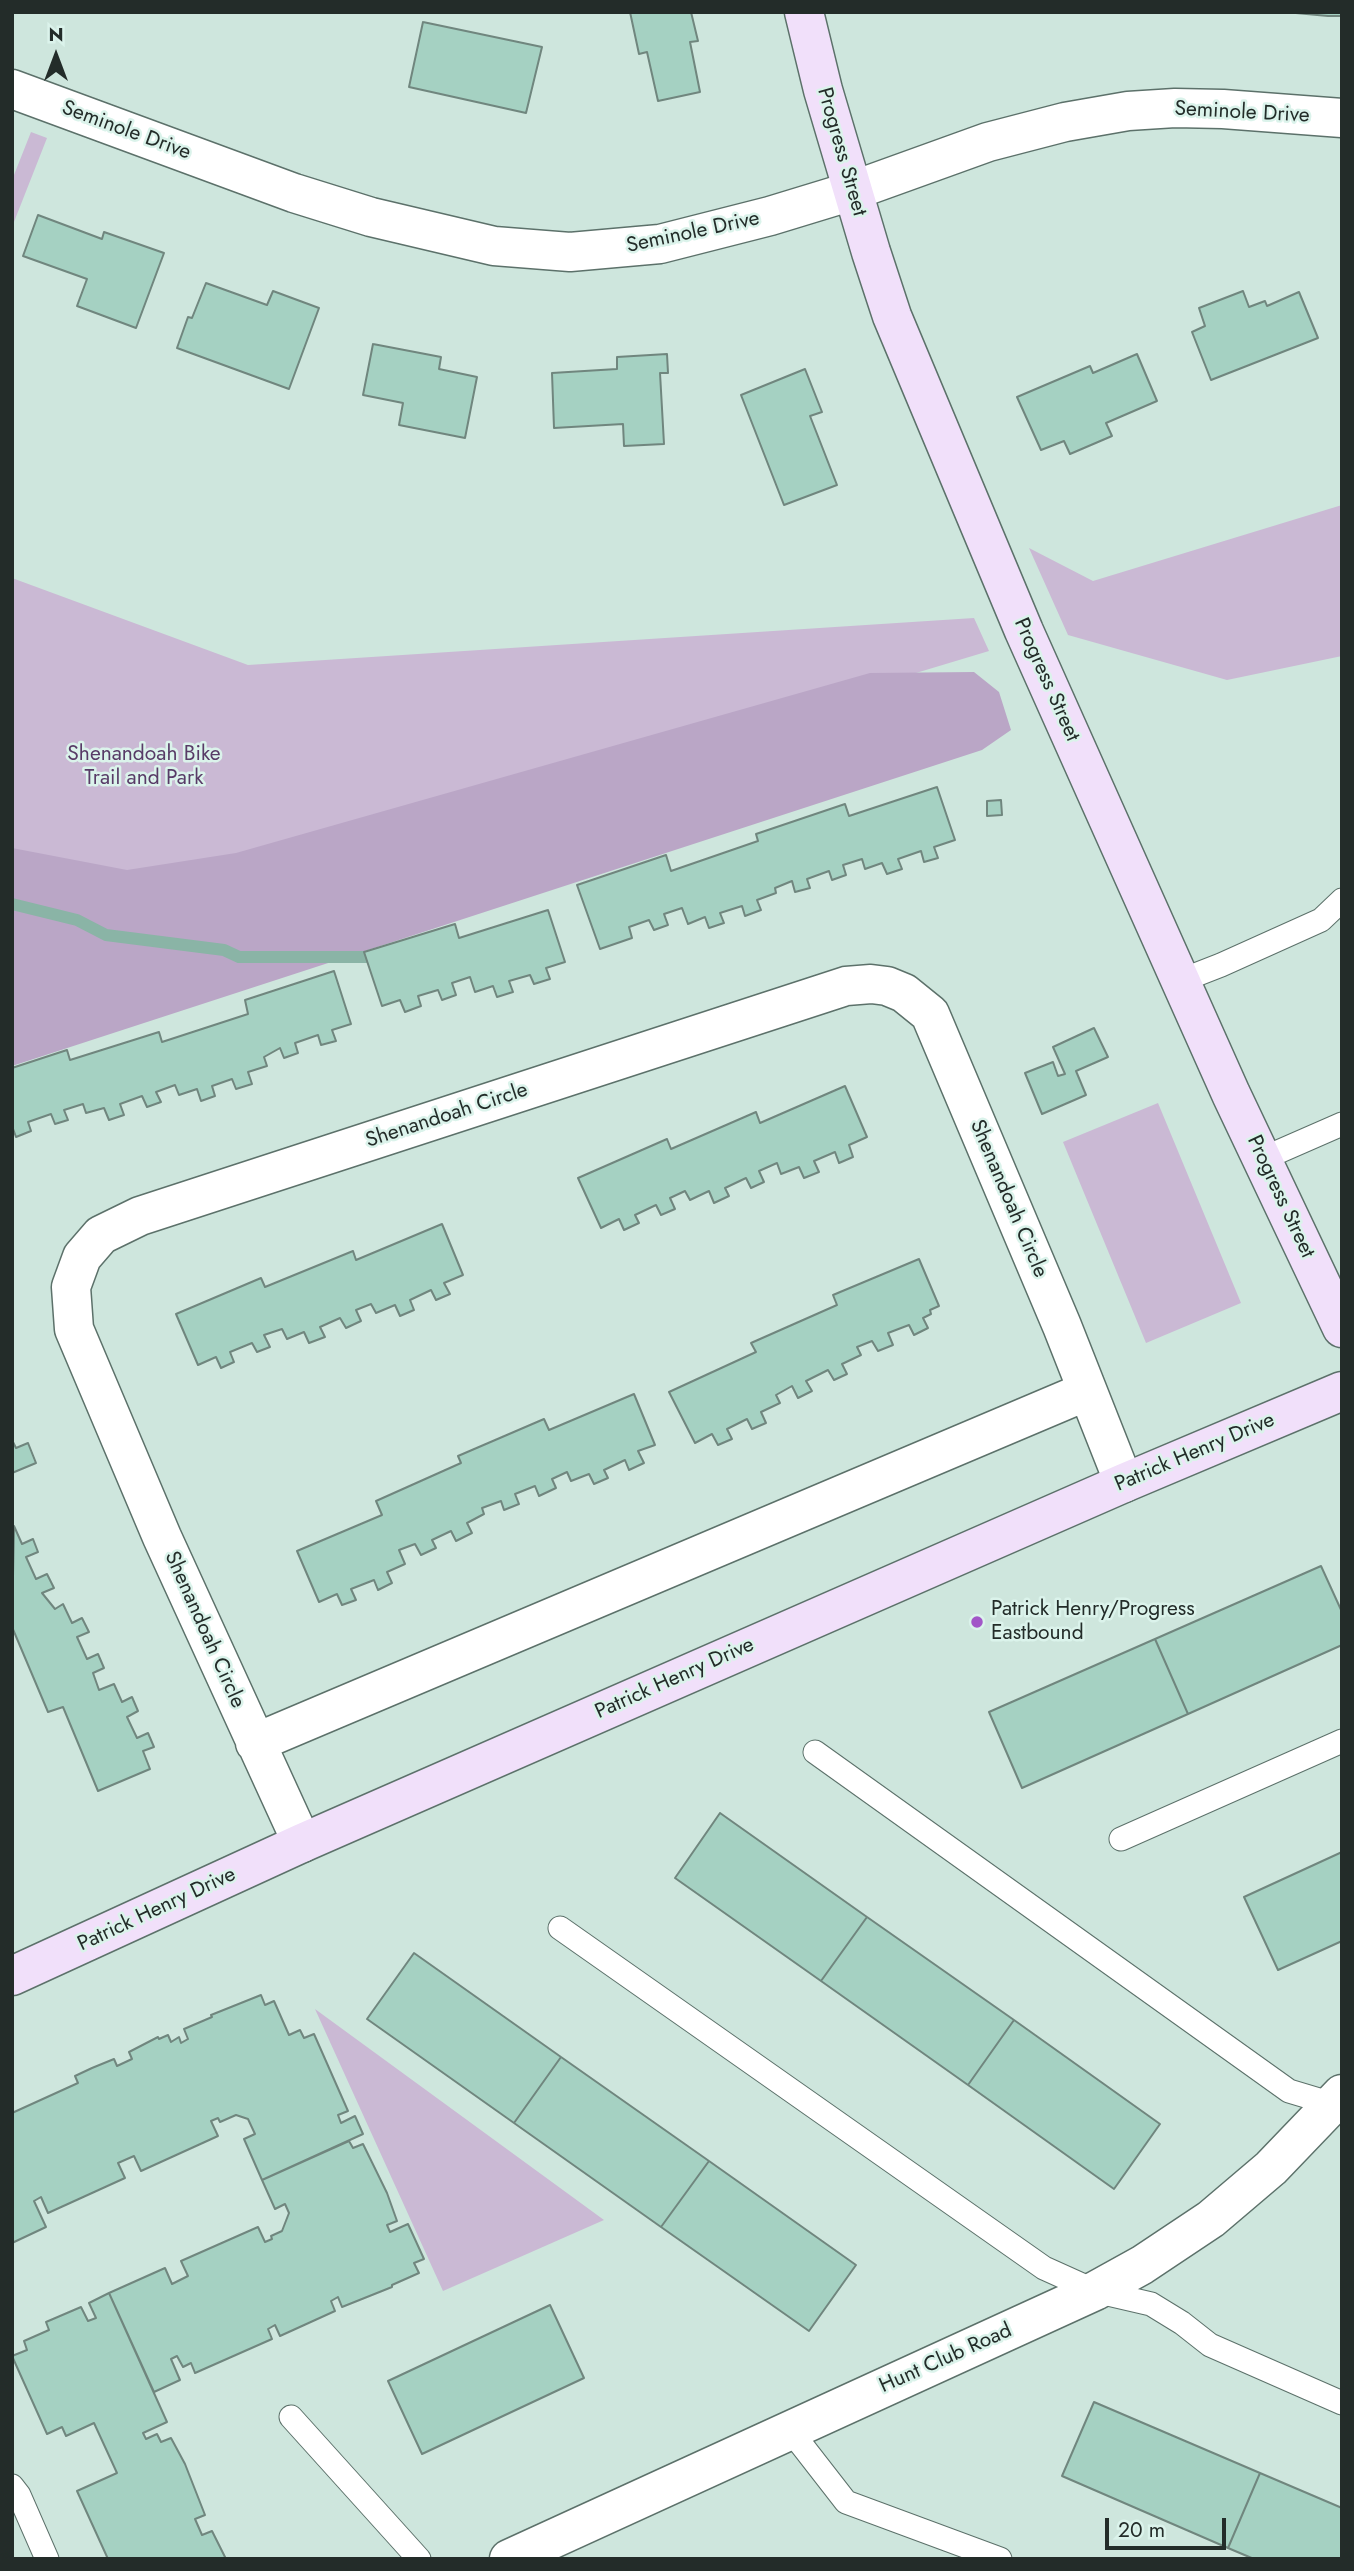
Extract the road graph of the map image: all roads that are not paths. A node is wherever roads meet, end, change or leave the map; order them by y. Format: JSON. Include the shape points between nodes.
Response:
{"nodes":[{"id":1,"x":804,"y":12,"type":"edge"},
{"id":2,"x":12,"y":89,"type":"edge"},
{"id":3,"x":1342,"y":118,"type":"edge"},
{"id":4,"x":852,"y":191,"type":"junction"},
{"id":5,"x":1342,"y":900,"type":"edge"},
{"id":6,"x":1180,"y":981,"type":"junction"},
{"id":7,"x":1342,"y":1124,"type":"edge"},
{"id":8,"x":1262,"y":1159,"type":"junction"},
{"id":9,"x":1342,"y":1328,"type":"edge"},
{"id":10,"x":1087,"y":1391,"type":"junction"},
{"id":11,"x":1342,"y":1391,"type":"edge"},
{"id":12,"x":1124,"y":1483,"type":"junction"},
{"id":13,"x":1342,"y":1741,"type":"edge"},
{"id":14,"x":255,"y":1743,"type":"junction"},
{"id":15,"x":815,"y":1752,"type":"dead end"},
{"id":16,"x":1121,"y":1839,"type":"dead end"},
{"id":17,"x":302,"y":1843,"type":"junction"},
{"id":18,"x":560,"y":1928,"type":"dead end"},
{"id":19,"x":12,"y":1976,"type":"edge"},
{"id":20,"x":1339,"y":2102,"type":"edge"},
{"id":21,"x":1096,"y":2291,"type":"junction"},
{"id":22,"x":1342,"y":2403,"type":"edge"},
{"id":23,"x":291,"y":2417,"type":"dead end"},
{"id":24,"x":790,"y":2430,"type":"junction"},
{"id":25,"x":12,"y":2486,"type":"edge"},
{"id":26,"x":553,"y":2550,"type":"edge"},
{"id":27,"x":47,"y":2559,"type":"edge"},
{"id":28,"x":419,"y":2559,"type":"edge"},
{"id":29,"x":509,"y":2559,"type":"edge"},
{"id":30,"x":1000,"y":2559,"type":"edge"}],
"edges":[{"from":1,"to":4,"type":"main road","name":"Progress Street"},
{"from":2,"to":4,"type":"street","name":"Seminole Drive","via":[[294,193],[494,246],[569,252],[660,244]]},
{"from":3,"to":4,"type":"street","name":"Seminole Drive","via":[[1223,109],[1128,111],[1019,133]]},
{"from":4,"to":6,"type":"main road","name":"Progress Street","via":[[892,316],[964,492]]},
{"from":5,"to":6,"type":"lane","via":[[1321,920]]},
{"from":6,"to":8,"type":"main road","name":"Progress Street"},
{"from":7,"to":8,"type":"lane"},
{"from":8,"to":9,"type":"main road","name":"Progress Street"},
{"from":10,"to":12,"type":"street","name":"Shenandoah Circle"},
{"from":10,"to":14,"type":"street"},
{"from":10,"to":14,"type":"street","name":"Shenandoah Circle","via":[[930,1014],[887,986],[846,986],[140,1216],[101,1235],[82,1257],[71,1287],[74,1329]]},
{"from":11,"to":12,"type":"main road","name":"Patrick Henry Drive"},
{"from":12,"to":17,"type":"main road","name":"Patrick Henry Drive"},
{"from":13,"to":16,"type":"lane"},
{"from":14,"to":17,"type":"street","name":"Shenandoah Circle"},
{"from":15,"to":20,"type":"lane","via":[[1289,2091]]},
{"from":17,"to":19,"type":"main road","name":"Patrick Henry Drive"},
{"from":18,"to":21,"type":"lane","via":[[1044,2268]]},
{"from":20,"to":21,"type":"street","name":"Hunt Club Road","via":[[1272,2168],[1211,2219]]},
{"from":21,"to":22,"type":"lane","via":[[1151,2304],[1210,2345]]},
{"from":21,"to":24,"type":"street","name":"Hunt Club Road"},
{"from":23,"to":28,"type":"lane"},
{"from":24,"to":26,"type":"street","name":"Hunt Club Road"},
{"from":24,"to":30,"type":"lane","via":[[846,2502]]},
{"from":25,"to":27,"type":"lane"},
{"from":26,"to":29,"type":"street","name":"Hunt Club Road"}]}
